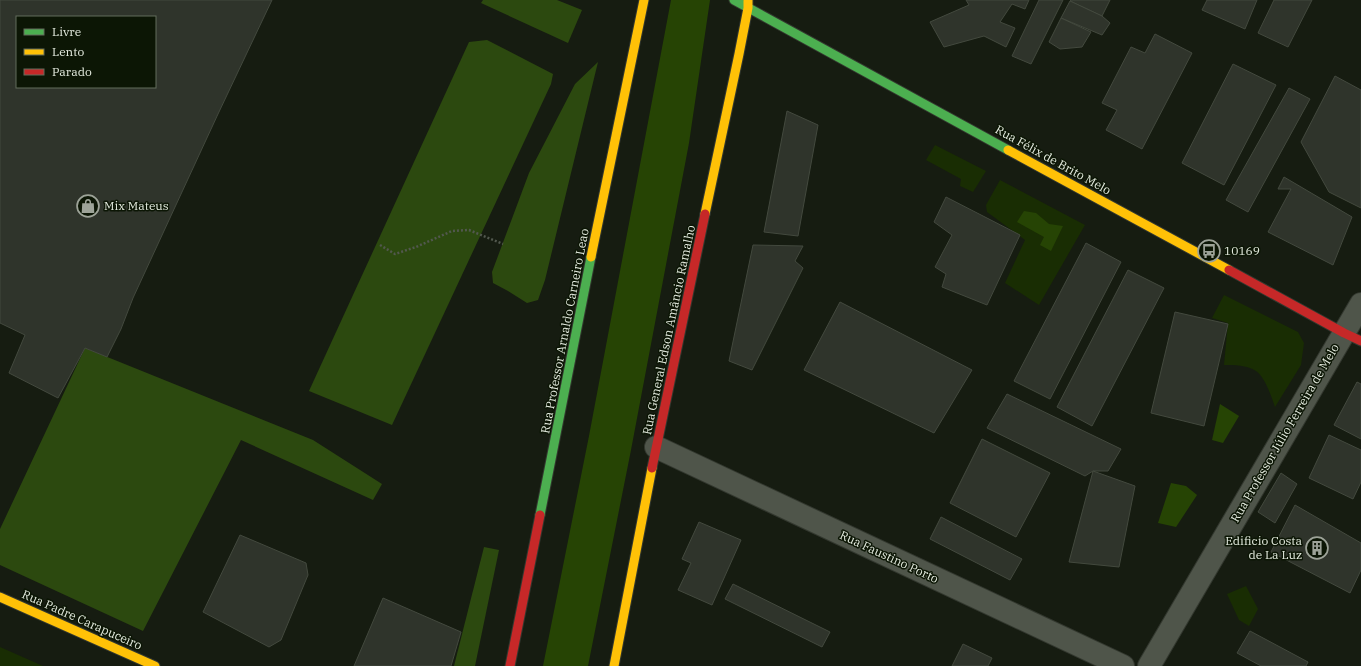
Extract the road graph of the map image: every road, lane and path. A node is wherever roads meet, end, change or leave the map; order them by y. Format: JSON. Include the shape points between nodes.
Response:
{"nodes":[{"id":1,"x":644,"y":0,"type":"edge"},
{"id":2,"x":734,"y":0,"type":"edge"},
{"id":3,"x":749,"y":3,"type":"edge"},
{"id":4,"x":503,"y":244,"type":"dead end"},
{"id":5,"x":380,"y":245,"type":"dead end"},
{"id":6,"x":1361,"y":304,"type":"edge"},
{"id":7,"x":1352,"y":337,"type":"edge"},
{"id":8,"x":656,"y":447,"type":"junction"},
{"id":9,"x":0,"y":597,"type":"edge"},
{"id":10,"x":155,"y":666,"type":"edge"},
{"id":11,"x":510,"y":666,"type":"edge"},
{"id":12,"x":614,"y":666,"type":"edge"},
{"id":13,"x":1123,"y":666,"type":"edge"},
{"id":14,"x":1149,"y":666,"type":"edge"}],
"edges":[{"from":1,"to":11,"type":"main road","name":"Rua Professor Arnaldo Carneiro Leao"},
{"from":2,"to":3,"type":"main road","name":"Rua Félix de Brito Melo"},
{"from":3,"to":7,"type":"main road","name":"Rua Félix de Brito Melo"},
{"from":3,"to":8,"type":"main road","name":"Rua General Edson Amâncio Ramalho"},
{"from":4,"to":5,"type":"path","via":[[469,230],[452,231],[395,254]]},
{"from":6,"to":7,"type":"street","name":"Rua Professor Júlio Ferreira de Melo"},
{"from":7,"to":14,"type":"street","name":"Rua Professor Júlio Ferreira de Melo"},
{"from":8,"to":12,"type":"main road","name":"Rua General Edson Amâncio Ramalho"},
{"from":8,"to":13,"type":"street","name":"Rua Faustino Porto"},
{"from":9,"to":10,"type":"main road","name":"Rua Padre Carapuceiro"}]}
